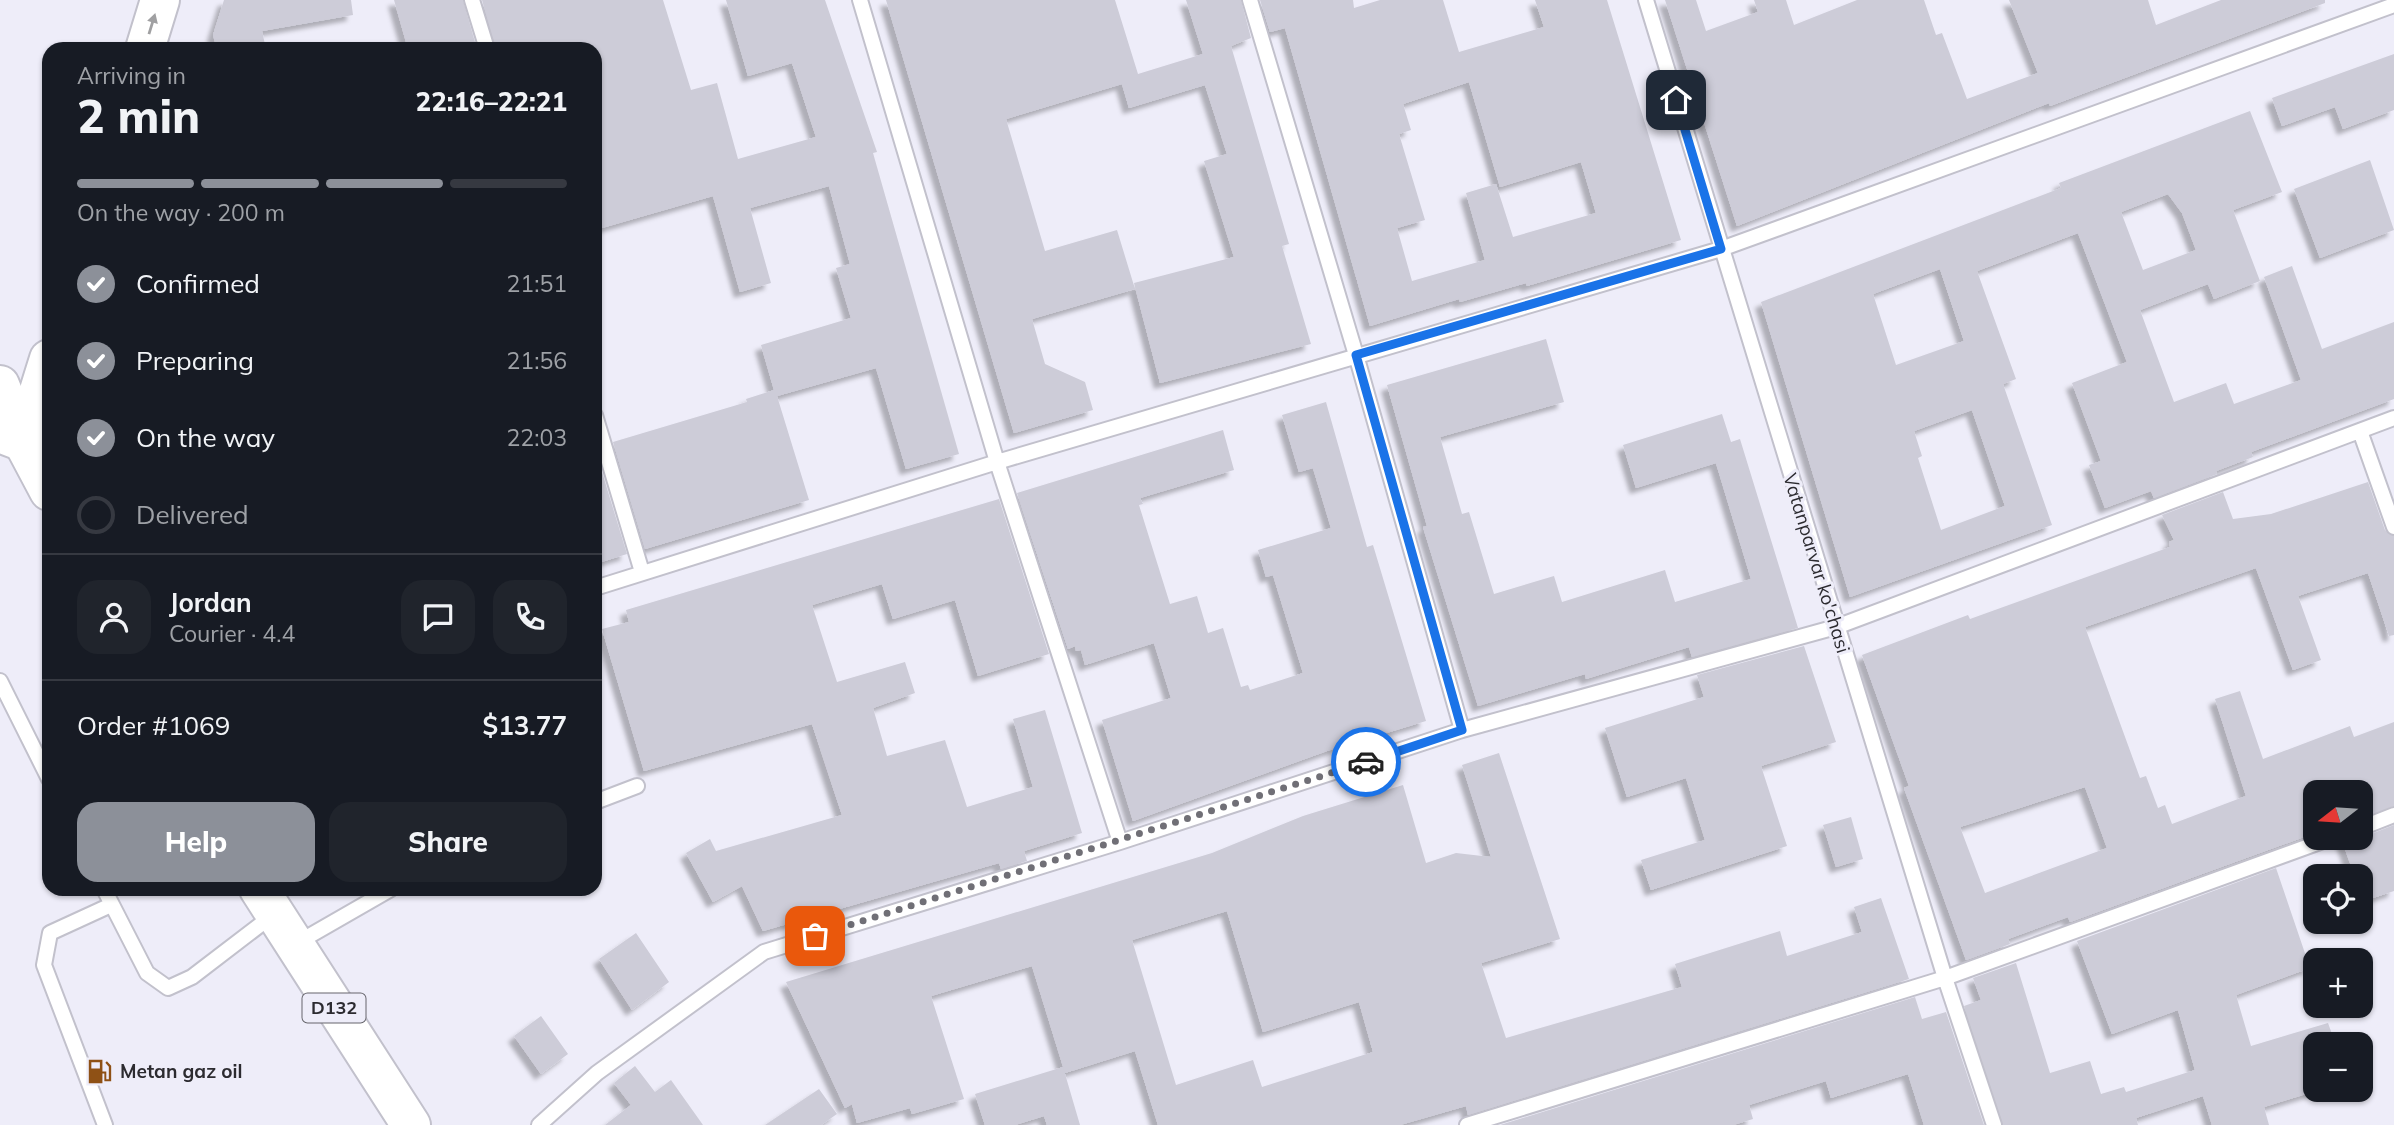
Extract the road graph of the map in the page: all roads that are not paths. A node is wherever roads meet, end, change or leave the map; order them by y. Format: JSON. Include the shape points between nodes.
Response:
{"nodes":[{"id":1,"x":160,"y":0,"type":"edge"},
{"id":2,"x":472,"y":0,"type":"edge"},
{"id":3,"x":860,"y":0,"type":"edge"},
{"id":4,"x":1250,"y":0,"type":"edge"},
{"id":5,"x":1646,"y":0,"type":"edge"},
{"id":6,"x":2394,"y":5,"type":"edge"},
{"id":7,"x":147,"y":42,"type":"edge"},
{"id":8,"x":484,"y":42,"type":"edge"},
{"id":9,"x":1721,"y":249,"type":"junction"},
{"id":10,"x":1356,"y":355,"type":"junction"},
{"id":11,"x":42,"y":374,"type":"edge"},
{"id":12,"x":0,"y":385,"type":"edge"},
{"id":13,"x":2394,"y":418,"type":"edge"},
{"id":14,"x":2360,"y":431,"type":"junction"},
{"id":15,"x":12,"y":438,"type":"edge"},
{"id":16,"x":602,"y":438,"type":"edge"},
{"id":17,"x":998,"y":462,"type":"junction"},
{"id":18,"x":42,"y":481,"type":"edge"},
{"id":19,"x":2394,"y":527,"type":"edge"},
{"id":20,"x":642,"y":572,"type":"junction"},
{"id":21,"x":602,"y":586,"type":"edge"},
{"id":22,"x":1836,"y":627,"type":"junction"},
{"id":23,"x":0,"y":681,"type":"edge"},
{"id":24,"x":1462,"y":730,"type":"junction"},
{"id":25,"x":42,"y":765,"type":"edge"},
{"id":26,"x":636,"y":786,"type":"dead end"},
{"id":27,"x":602,"y":799,"type":"edge"},
{"id":28,"x":2394,"y":816,"type":"edge"},
{"id":29,"x":2373,"y":824,"type":"edge"},
{"id":30,"x":1120,"y":842,"type":"junction"},
{"id":31,"x":2303,"y":848,"type":"edge"},
{"id":32,"x":107,"y":896,"type":"edge"},
{"id":33,"x":361,"y":896,"type":"edge"},
{"id":34,"x":111,"y":905,"type":"junction"},
{"id":35,"x":275,"y":916,"type":"edge"},
{"id":36,"x":1945,"y":978,"type":"junction"},
{"id":37,"x":105,"y":1125,"type":"edge"},
{"id":38,"x":411,"y":1125,"type":"edge"},
{"id":39,"x":539,"y":1125,"type":"edge"},
{"id":40,"x":1468,"y":1125,"type":"edge"},
{"id":41,"x":1994,"y":1125,"type":"edge"}],
"edges":[{"from":7,"to":1,"type":"main road","one_way":true},
{"from":2,"to":8,"type":"lane"},
{"from":3,"to":17,"type":"lane"},
{"from":4,"to":10,"type":"lane"},
{"from":5,"to":9,"type":"lane","name":"Vatanparvar ko'chasi"},
{"from":6,"to":9,"type":"lane"},
{"from":9,"to":10,"type":"lane"},
{"from":9,"to":22,"type":"lane","name":"Vatanparvar ko'chasi"},
{"from":10,"to":17,"type":"lane"},
{"from":10,"to":24,"type":"lane"},
{"from":11,"to":15,"type":"main road"},
{"from":12,"to":15,"type":"main road"},
{"from":13,"to":14,"type":"lane"},
{"from":14,"to":19,"type":"lane"},
{"from":14,"to":22,"type":"lane"},
{"from":15,"to":18,"type":"main road"},
{"from":16,"to":20,"type":"lane"},
{"from":17,"to":20,"type":"lane"},
{"from":17,"to":30,"type":"lane"},
{"from":20,"to":21,"type":"lane"},
{"from":22,"to":24,"type":"lane"},
{"from":22,"to":36,"type":"lane","name":"Vatanparvar ko'chasi"},
{"from":23,"to":25,"type":"lane"},
{"from":24,"to":30,"type":"lane"},
{"from":26,"to":27,"type":"lane"},
{"from":28,"to":29,"type":"lane"},
{"from":30,"to":39,"type":"lane","via":[[764,952],[597,1073]]},
{"from":31,"to":36,"type":"lane"},
{"from":32,"to":34,"type":"lane"},
{"from":33,"to":35,"type":"lane"},
{"from":34,"to":35,"type":"lane","via":[[147,972],[168,988],[192,977]]},
{"from":34,"to":37,"type":"lane","via":[[50,933],[44,965]]},
{"from":35,"to":38,"type":"main road","number":"D132"},
{"from":36,"to":40,"type":"lane"},
{"from":36,"to":41,"type":"lane","name":"Vatanparvar ko'chasi"}]}
